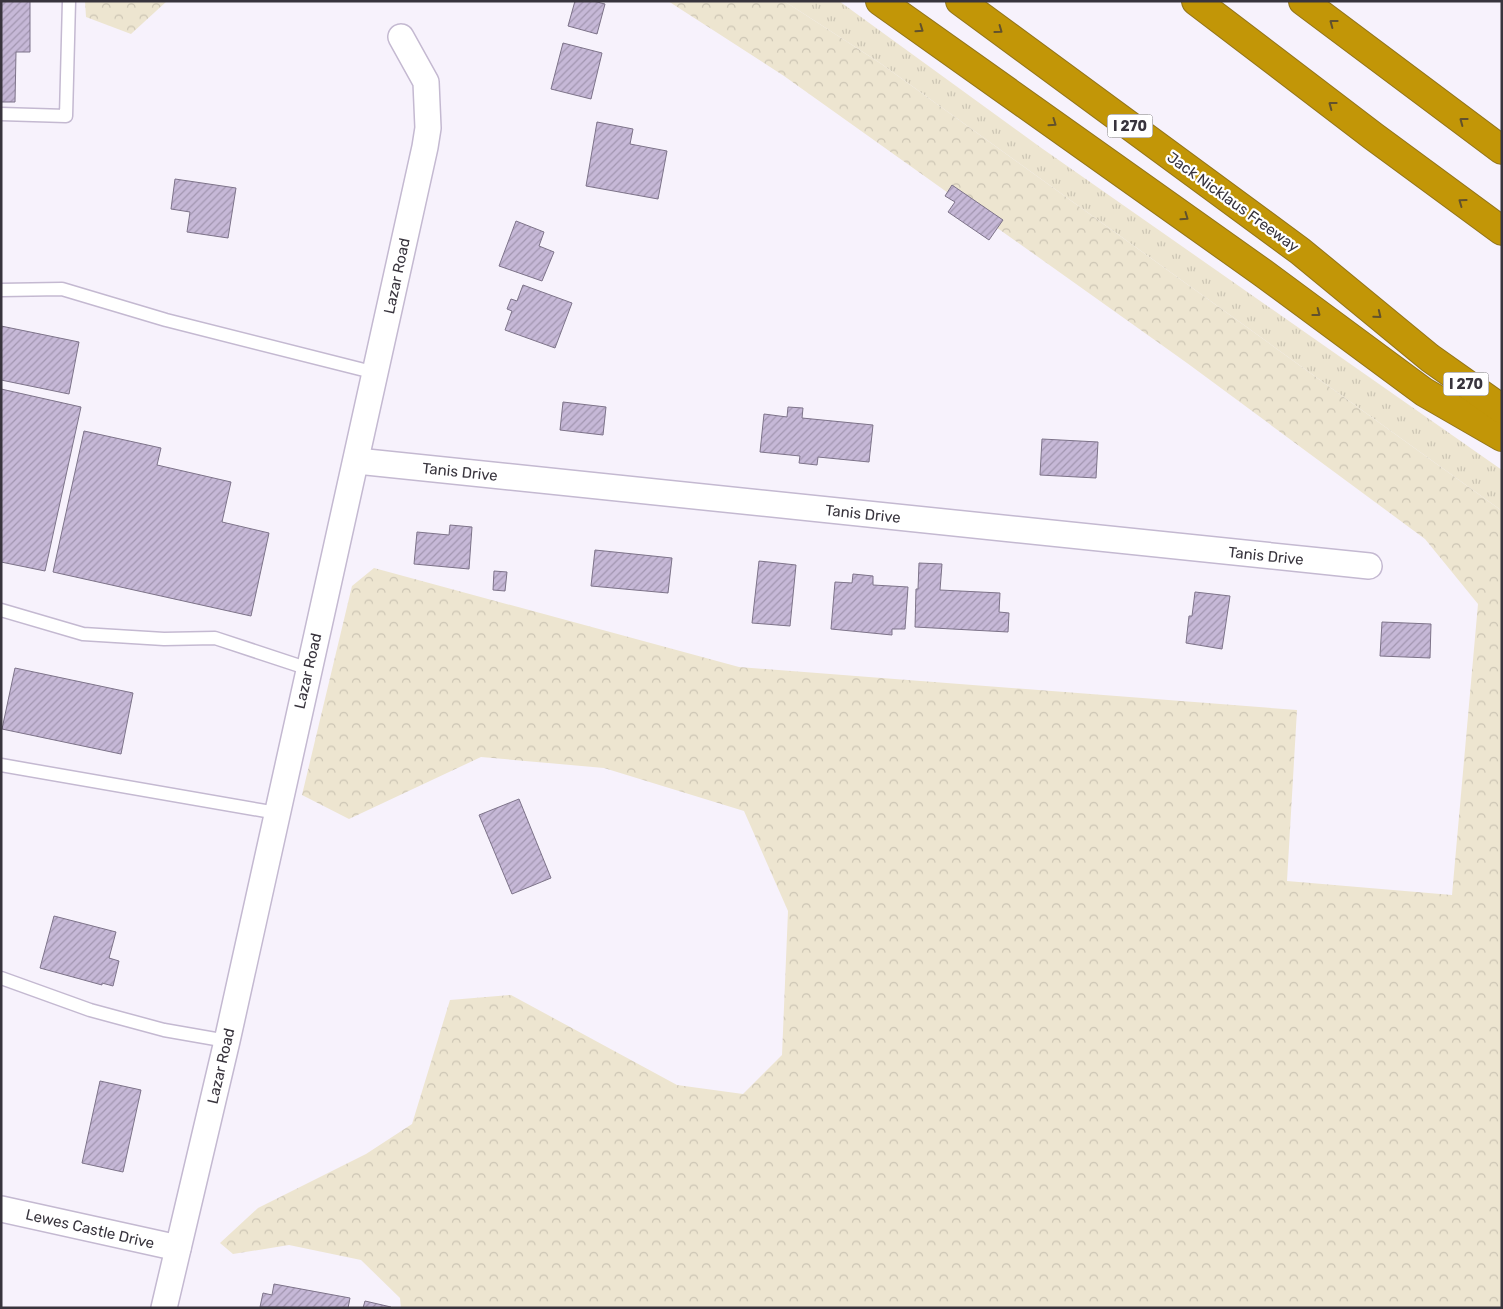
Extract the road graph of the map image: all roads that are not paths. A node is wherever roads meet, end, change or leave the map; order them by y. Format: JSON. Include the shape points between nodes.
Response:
{"nodes":[{"id":1,"x":69,"y":1,"type":"edge"},
{"id":2,"x":880,"y":1,"type":"edge"},
{"id":3,"x":960,"y":1,"type":"edge"},
{"id":4,"x":1196,"y":1,"type":"edge"},
{"id":5,"x":1304,"y":1,"type":"edge"},
{"id":6,"x":401,"y":37,"type":"dead end"},
{"id":7,"x":1,"y":114,"type":"edge"},
{"id":8,"x":1502,"y":150,"type":"edge"},
{"id":9,"x":1502,"y":231,"type":"edge"},
{"id":10,"x":1,"y":290,"type":"edge"},
{"id":11,"x":376,"y":373,"type":"junction"},
{"id":12,"x":1502,"y":409,"type":"edge"},
{"id":13,"x":1502,"y":437,"type":"edge"},
{"id":14,"x":357,"y":461,"type":"junction"},
{"id":15,"x":1370,"y":566,"type":"dead end"},
{"id":16,"x":1,"y":610,"type":"edge"},
{"id":17,"x":308,"y":669,"type":"junction"},
{"id":18,"x":1,"y":765,"type":"edge"},
{"id":19,"x":277,"y":813,"type":"junction"},
{"id":20,"x":1,"y":978,"type":"edge"},
{"id":21,"x":227,"y":1041,"type":"junction"},
{"id":22,"x":1,"y":1209,"type":"edge"},
{"id":23,"x":178,"y":1248,"type":"junction"},
{"id":24,"x":164,"y":1308,"type":"edge"}],
"edges":[{"from":1,"to":7,"type":"lane","via":[[66,116]]},
{"from":2,"to":13,"type":"highway","one_way":true,"via":[[1255,267],[1424,392]]},
{"from":3,"to":12,"type":"highway","name":"Jack Nicklaus Freeway","number":"I 270","one_way":true,"via":[[1300,251],[1430,358]]},
{"from":9,"to":4,"type":"highway","one_way":true},
{"from":8,"to":5,"type":"highway","one_way":true},
{"from":6,"to":11,"type":"street","name":"Lazar Road","via":[[426,82],[428,128]]},
{"from":10,"to":11,"type":"lane","via":[[62,289],[166,320]]},
{"from":11,"to":14,"type":"street","name":"Lazar Road"},
{"from":14,"to":15,"type":"street","name":"Tanis Drive"},
{"from":14,"to":17,"type":"street","name":"Lazar Road"},
{"from":16,"to":17,"type":"lane","via":[[83,634],[164,639],[215,638]]},
{"from":17,"to":19,"type":"street","name":"Lazar Road"},
{"from":18,"to":19,"type":"lane"},
{"from":19,"to":21,"type":"street","name":"Lazar Road"},
{"from":20,"to":21,"type":"lane","via":[[90,1010],[164,1030]]},
{"from":21,"to":23,"type":"street","name":"Lazar Road"},
{"from":22,"to":23,"type":"street","name":"Lewes Castle Drive"},
{"from":23,"to":24,"type":"street","name":"Lazar Road"}]}
